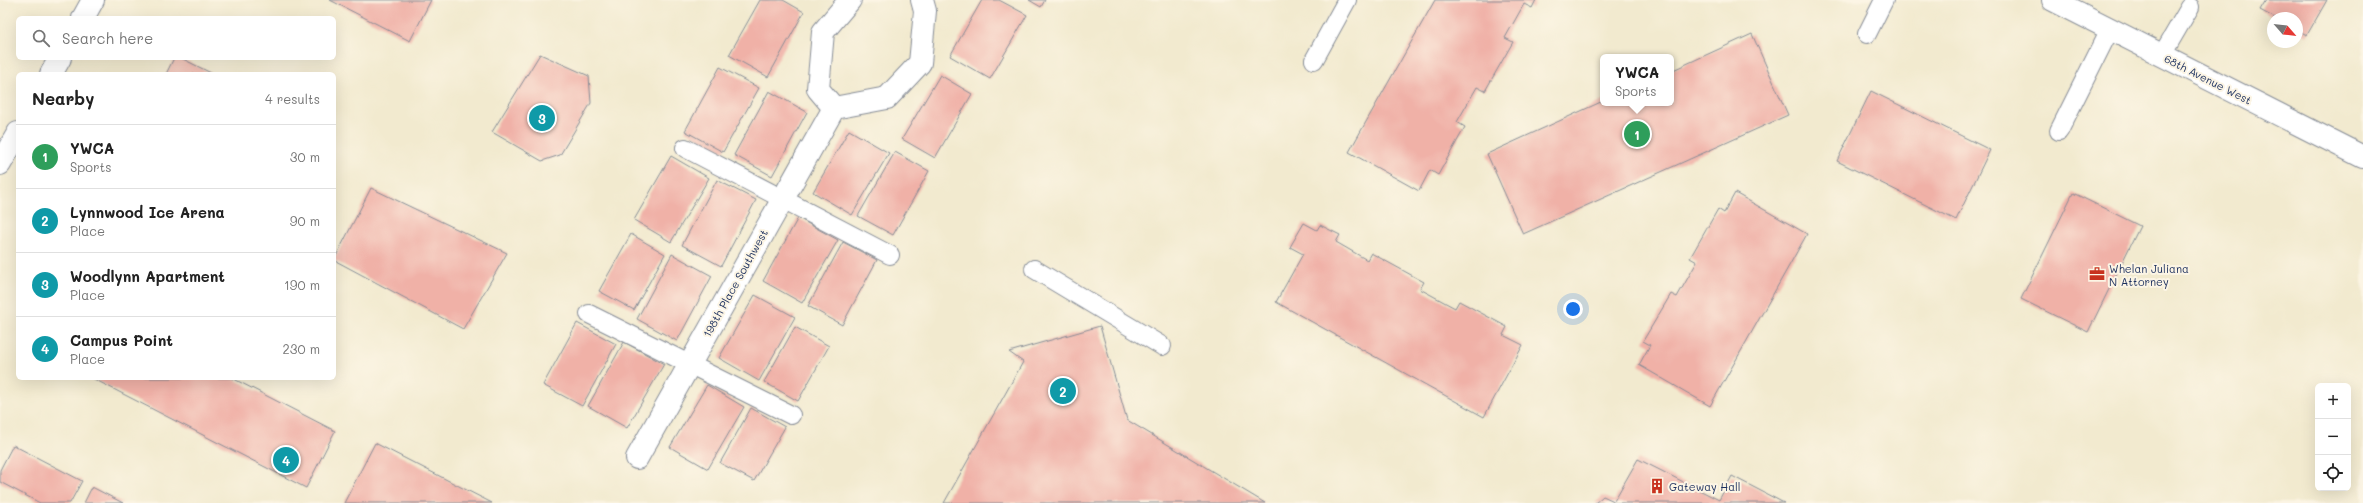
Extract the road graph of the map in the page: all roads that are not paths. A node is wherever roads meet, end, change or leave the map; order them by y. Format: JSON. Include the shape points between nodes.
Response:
{"nodes":[{"id":1,"x":850,"y":0,"type":"edge"},
{"id":2,"x":922,"y":0,"type":"edge"},
{"id":3,"x":1347,"y":0,"type":"edge"},
{"id":4,"x":1884,"y":0,"type":"edge"},
{"id":5,"x":2053,"y":0,"type":"edge"},
{"id":6,"x":2190,"y":7,"type":"dead end"},
{"id":7,"x":2110,"y":29,"type":"junction"},
{"id":8,"x":1867,"y":34,"type":"dead end"},
{"id":9,"x":2162,"y":55,"type":"junction"},
{"id":10,"x":59,"y":60,"type":"edge"},
{"id":11,"x":1314,"y":60,"type":"dead end"},
{"id":12,"x":52,"y":72,"type":"edge"},
{"id":13,"x":834,"y":108,"type":"junction"},
{"id":14,"x":2058,"y":131,"type":"dead end"},
{"id":15,"x":16,"y":136,"type":"edge"},
{"id":16,"x":685,"y":148,"type":"dead end"},
{"id":17,"x":2363,"y":157,"type":"edge"},
{"id":18,"x":0,"y":164,"type":"edge"},
{"id":19,"x":782,"y":199,"type":"junction"},
{"id":20,"x":890,"y":255,"type":"dead end"},
{"id":21,"x":1034,"y":269,"type":"dead end"},
{"id":22,"x":589,"y":314,"type":"dead end"},
{"id":23,"x":1162,"y":346,"type":"dead end"},
{"id":24,"x":690,"y":364,"type":"junction"},
{"id":25,"x":791,"y":415,"type":"dead end"},
{"id":26,"x":637,"y":458,"type":"dead end"}],
"edges":[{"from":1,"to":13,"type":"street","via":[[823,32],[818,89]]},
{"from":2,"to":13,"type":"street","via":[[925,11],[920,63],[887,98]]},
{"from":3,"to":11,"type":"lane"},
{"from":4,"to":8,"type":"lane"},
{"from":5,"to":7,"type":"street","name":"68th Avenue West"},
{"from":6,"to":9,"type":"lane"},
{"from":7,"to":9,"type":"street","name":"68th Avenue West"},
{"from":7,"to":14,"type":"lane"},
{"from":9,"to":17,"type":"street","name":"68th Avenue West"},
{"from":10,"to":12,"type":"street"},
{"from":13,"to":19,"type":"street","name":"198th Place Southwest"},
{"from":15,"to":18,"type":"street"},
{"from":16,"to":19,"type":"lane"},
{"from":19,"to":20,"type":"lane"},
{"from":19,"to":24,"type":"street","name":"198th Place Southwest"},
{"from":21,"to":23,"type":"lane"},
{"from":22,"to":24,"type":"lane"},
{"from":24,"to":25,"type":"lane"},
{"from":24,"to":26,"type":"street","name":"198th Place Southwest"}]}
